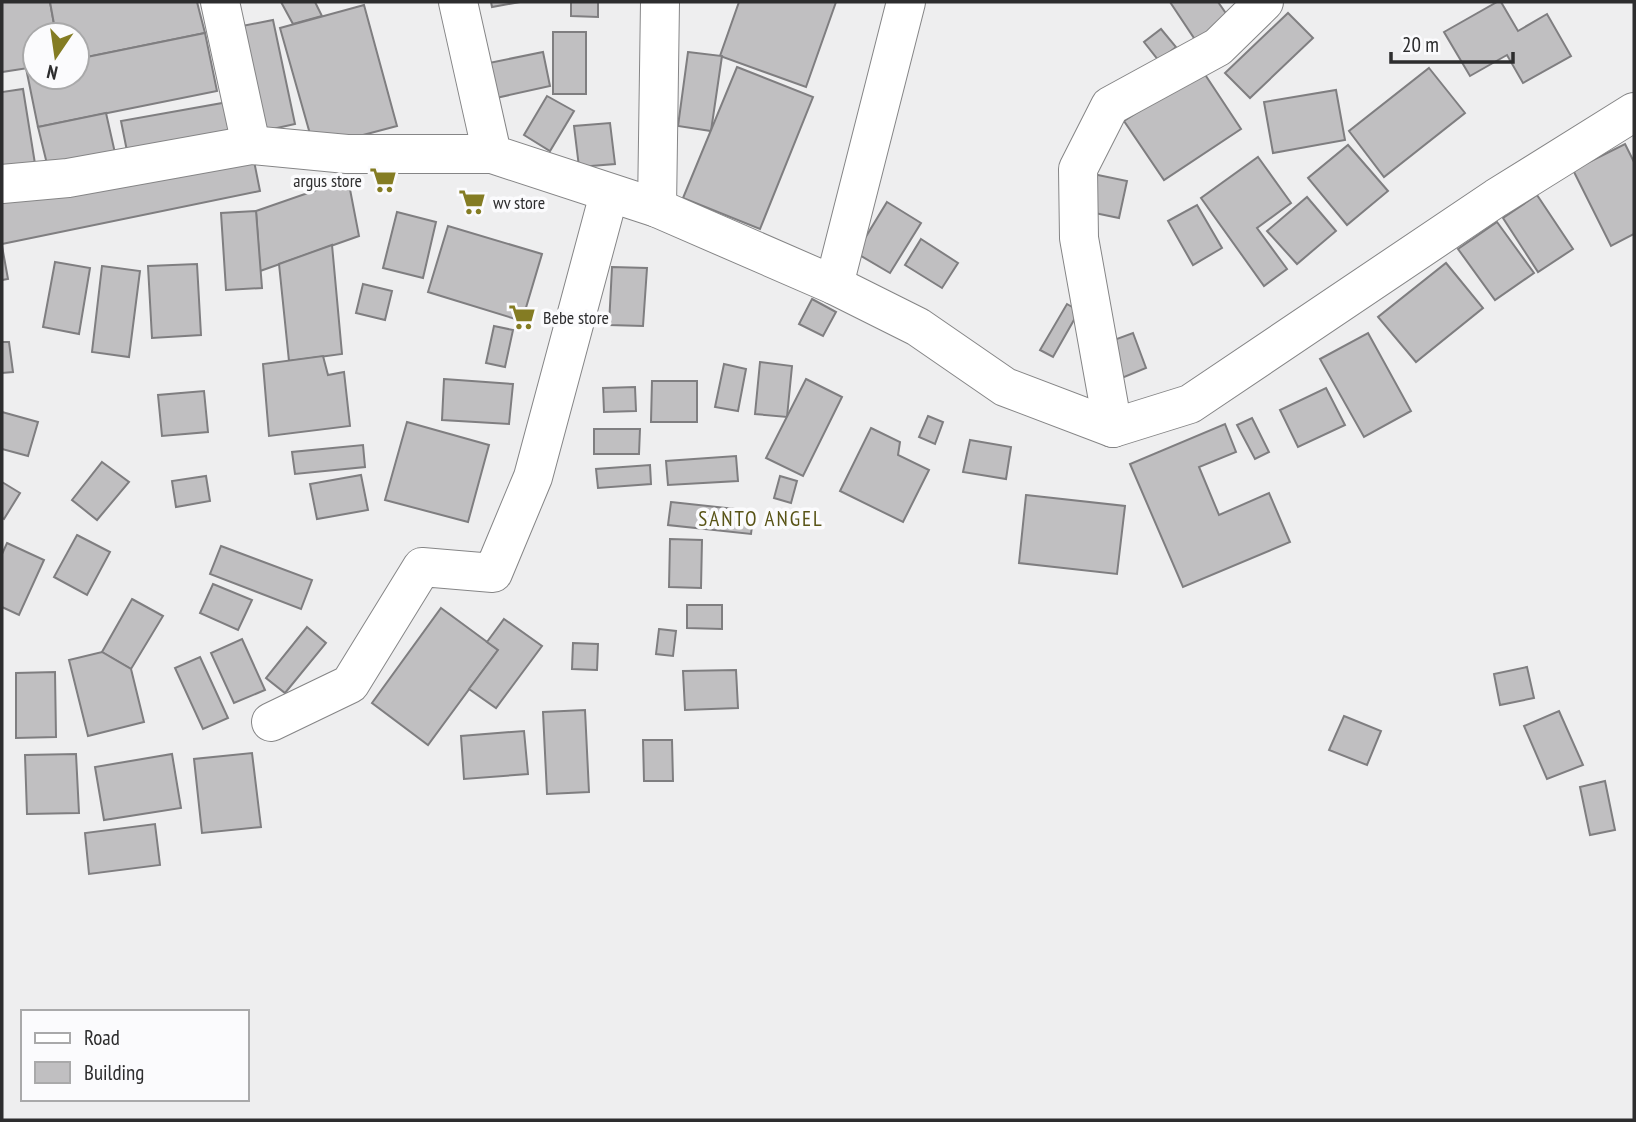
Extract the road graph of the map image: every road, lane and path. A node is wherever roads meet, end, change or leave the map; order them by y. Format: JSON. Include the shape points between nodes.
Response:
{"nodes":[{"id":1,"x":220,"y":2,"type":"edge"},
{"id":2,"x":457,"y":2,"type":"edge"},
{"id":3,"x":660,"y":2,"type":"edge"},
{"id":4,"x":906,"y":2,"type":"edge"},
{"id":5,"x":1264,"y":2,"type":"edge"},
{"id":6,"x":1634,"y":112,"type":"edge"},
{"id":7,"x":251,"y":145,"type":"junction"},
{"id":8,"x":492,"y":154,"type":"junction"},
{"id":9,"x":2,"y":184,"type":"edge"},
{"id":10,"x":609,"y":194,"type":"junction"},
{"id":11,"x":657,"y":208,"type":"junction"},
{"id":12,"x":834,"y":285,"type":"junction"},
{"id":13,"x":1113,"y":428,"type":"junction"},
{"id":14,"x":271,"y":722,"type":"dead end"}],
"edges":[{"from":1,"to":7,"type":"street"},
{"from":2,"to":8,"type":"street"},
{"from":3,"to":11,"type":"street"},
{"from":4,"to":12,"type":"street"},
{"from":5,"to":13,"type":"street","via":[[1218,47],[1110,106],[1078,169],[1079,238]]},
{"from":6,"to":13,"type":"street","via":[[1496,198],[1190,404]]},
{"from":7,"to":8,"type":"street","via":[[347,154]]},
{"from":7,"to":9,"type":"street","via":[[68,178]]},
{"from":8,"to":10,"type":"street"},
{"from":10,"to":11,"type":"street"},
{"from":10,"to":14,"type":"street","via":[[533,477],[493,572],[422,567],[349,684]]},
{"from":11,"to":12,"type":"street"},
{"from":12,"to":13,"type":"street","via":[[918,327],[1005,387]]}]}
